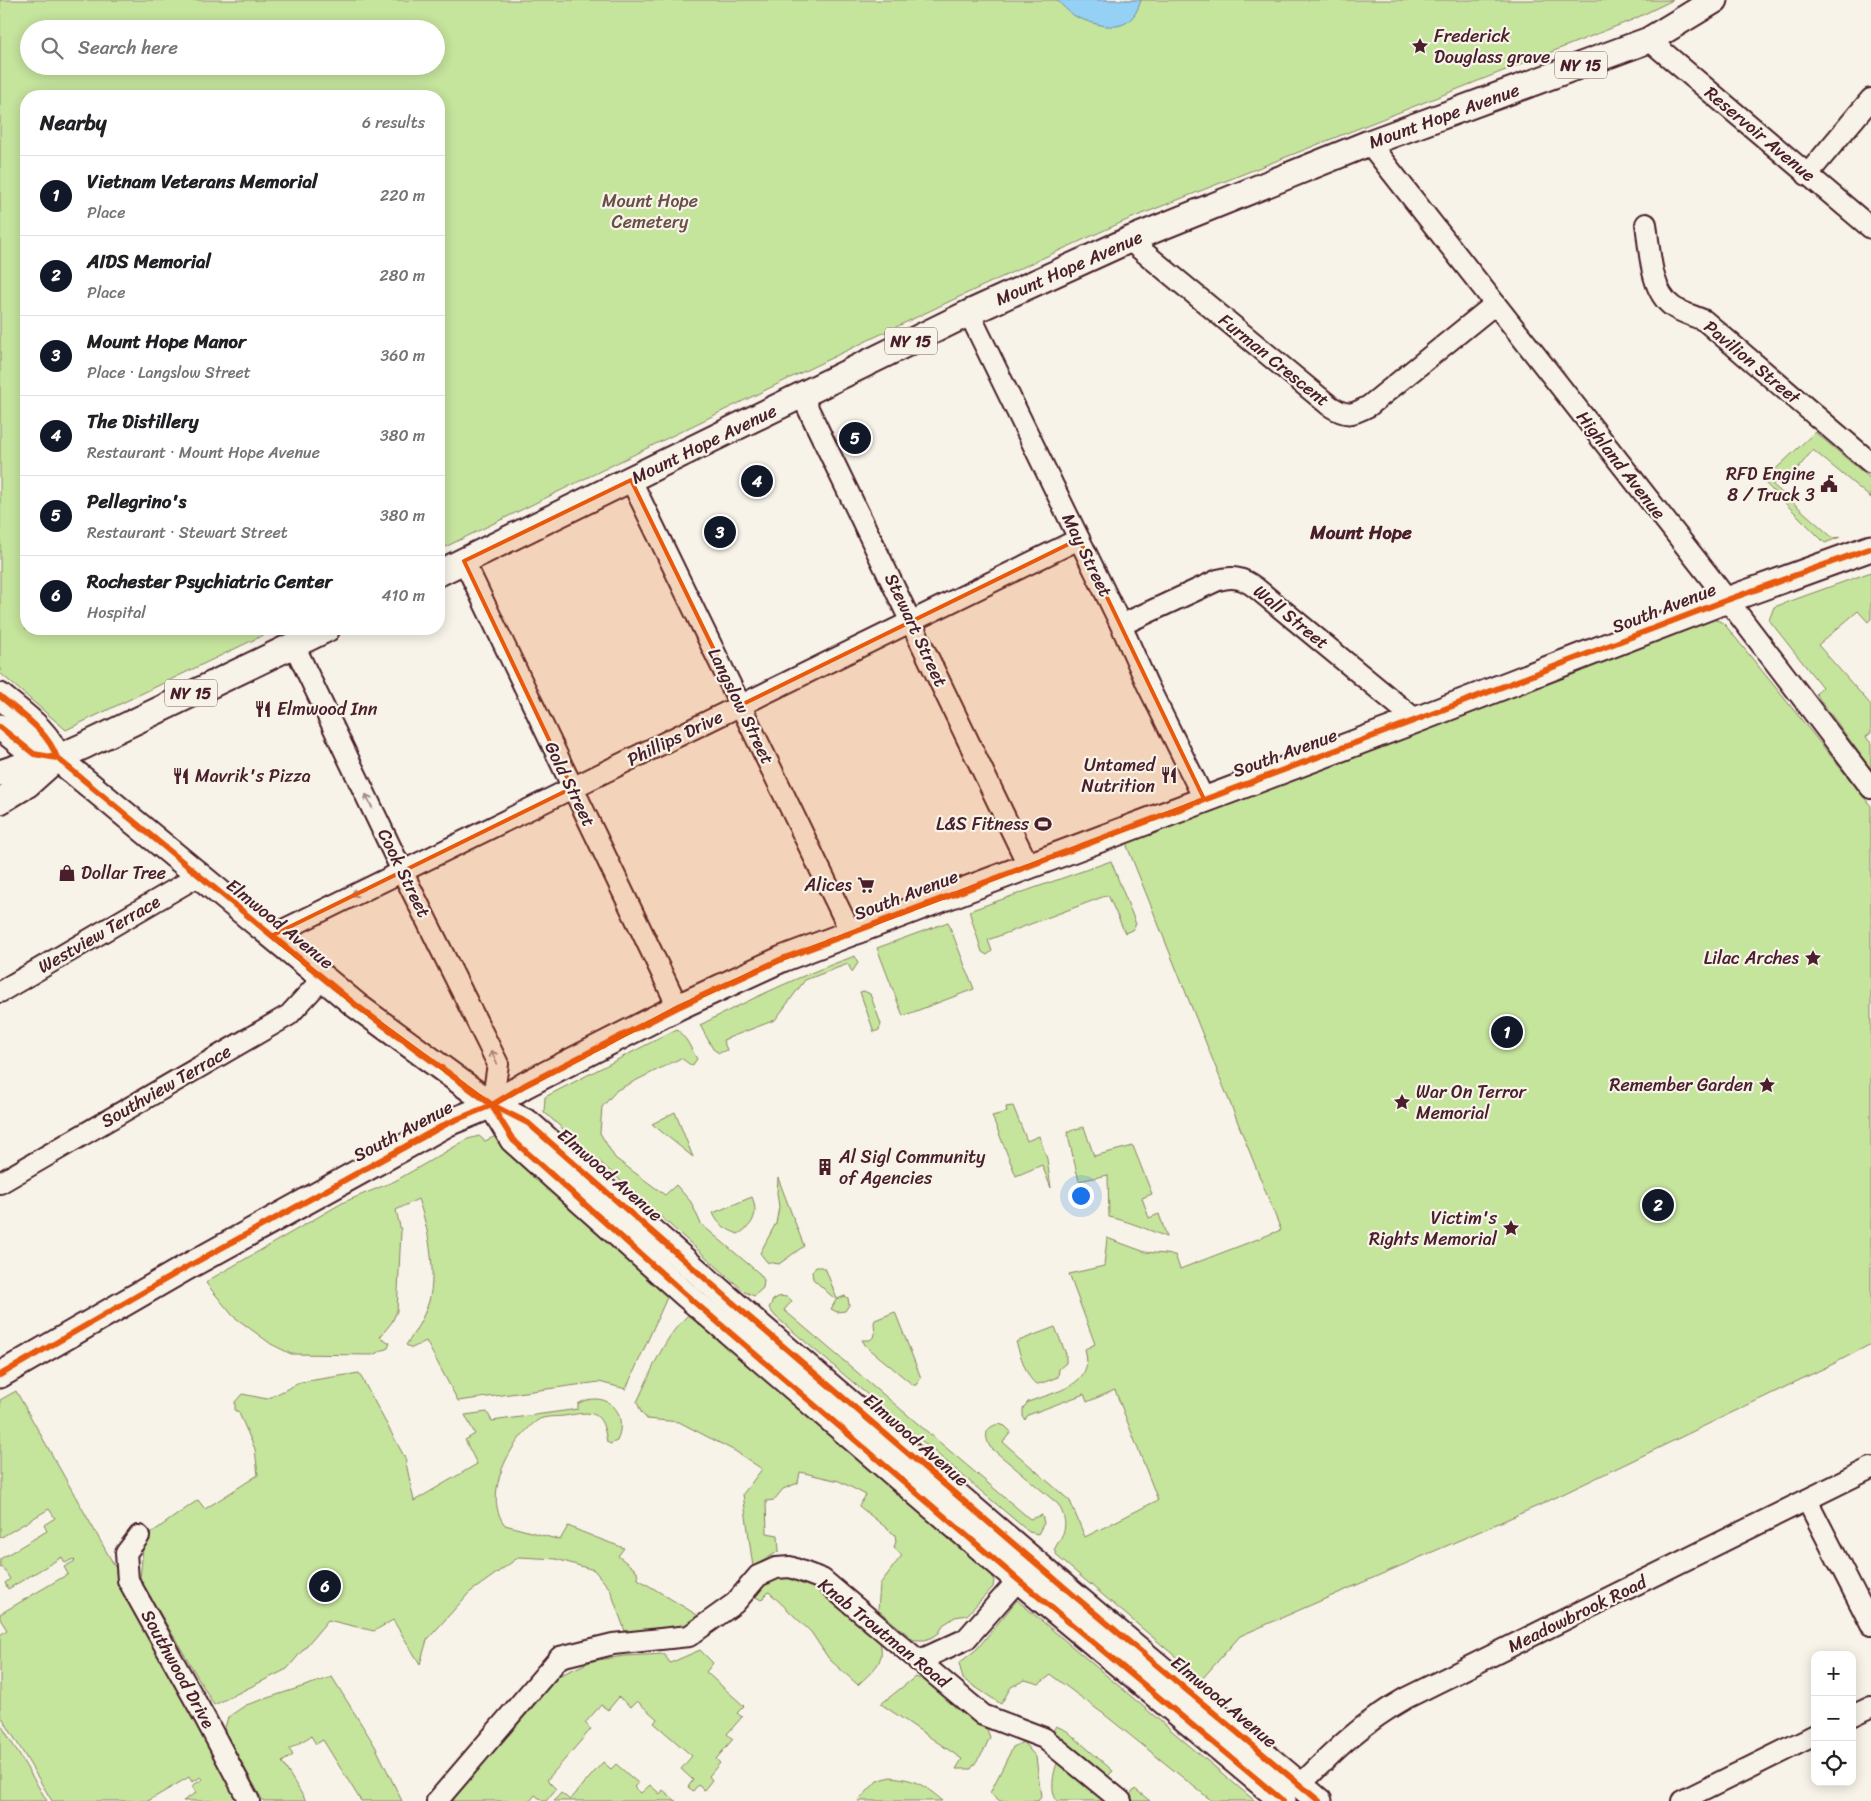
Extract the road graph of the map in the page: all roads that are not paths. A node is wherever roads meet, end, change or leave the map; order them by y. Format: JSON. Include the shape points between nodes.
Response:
{"nodes":[{"id":1,"x":1715,"y":0,"type":"edge"},
{"id":2,"x":1649,"y":40,"type":"junction"},
{"id":3,"x":1871,"y":99,"type":"edge"},
{"id":4,"x":1368,"y":144,"type":"junction"},
{"id":5,"x":1808,"y":175,"type":"junction"},
{"id":6,"x":1646,"y":224,"type":"dead end"},
{"id":7,"x":1871,"y":228,"type":"edge"},
{"id":8,"x":1129,"y":240,"type":"junction"},
{"id":9,"x":1495,"y":304,"type":"junction"},
{"id":10,"x":969,"y":313,"type":"junction"},
{"id":11,"x":802,"y":396,"type":"junction"},
{"id":12,"x":1871,"y":463,"type":"edge"},
{"id":13,"x":631,"y":480,"type":"junction"},
{"id":14,"x":1079,"y":539,"type":"junction"},
{"id":15,"x":1871,"y":548,"type":"edge"},
{"id":16,"x":464,"y":561,"type":"junction"},
{"id":17,"x":445,"y":570,"type":"edge"},
{"id":18,"x":1727,"y":600,"type":"junction"},
{"id":19,"x":912,"y":621,"type":"junction"},
{"id":20,"x":1121,"y":625,"type":"junction"},
{"id":21,"x":314,"y":635,"type":"edge"},
{"id":22,"x":294,"y":644,"type":"junction"},
{"id":23,"x":0,"y":696,"type":"edge"},
{"id":24,"x":741,"y":706,"type":"junction"},
{"id":25,"x":1416,"y":720,"type":"junction"},
{"id":26,"x":0,"y":728,"type":"edge"},
{"id":27,"x":57,"y":758,"type":"junction"},
{"id":28,"x":0,"y":774,"type":"edge"},
{"id":29,"x":572,"y":788,"type":"junction"},
{"id":30,"x":1871,"y":788,"type":"edge"},
{"id":31,"x":1204,"y":799,"type":"junction"},
{"id":32,"x":0,"y":801,"type":"edge"},
{"id":33,"x":1028,"y":865,"type":"junction"},
{"id":34,"x":402,"y":871,"type":"junction"},
{"id":35,"x":198,"y":876,"type":"junction"},
{"id":36,"x":850,"y":933,"type":"junction"},
{"id":37,"x":271,"y":936,"type":"junction"},
{"id":38,"x":323,"y":978,"type":"junction"},
{"id":39,"x":0,"y":992,"type":"edge"},
{"id":40,"x":678,"y":1007,"type":"junction"},
{"id":41,"x":492,"y":1105,"type":"junction"},
{"id":42,"x":0,"y":1183,"type":"edge"},
{"id":43,"x":0,"y":1375,"type":"edge"},
{"id":44,"x":1871,"y":1468,"type":"edge"},
{"id":45,"x":1807,"y":1500,"type":"junction"},
{"id":46,"x":139,"y":1536,"type":"dead end"},
{"id":47,"x":1032,"y":1559,"type":"junction"},
{"id":48,"x":1016,"y":1578,"type":"junction"},
{"id":49,"x":1871,"y":1625,"type":"edge"},
{"id":50,"x":918,"y":1660,"type":"junction"},
{"id":51,"x":1871,"y":1706,"type":"edge"},
{"id":52,"x":1856,"y":1714,"type":"edge"},
{"id":53,"x":1811,"y":1737,"type":"edge"},
{"id":54,"x":1291,"y":1793,"type":"edge"},
{"id":55,"x":249,"y":1801,"type":"edge"},
{"id":56,"x":436,"y":1801,"type":"edge"},
{"id":57,"x":1121,"y":1801,"type":"edge"},
{"id":58,"x":1319,"y":1801,"type":"edge"},
{"id":59,"x":1682,"y":1801,"type":"edge"}],
"edges":[{"from":1,"to":2,"type":"main road","name":"Mount Hope Avenue","number":"NY 15"},
{"from":2,"to":4,"type":"main road","name":"Mount Hope Avenue","number":"NY 15"},
{"from":2,"to":5,"type":"street","name":"Reservoir Avenue"},
{"from":3,"to":5,"type":"street"},
{"from":4,"to":8,"type":"main road","name":"Mount Hope Avenue","number":"NY 15"},
{"from":4,"to":9,"type":"street","name":"Highland Avenue"},
{"from":5,"to":7,"type":"street","name":"Reservoir Avenue"},
{"from":6,"to":12,"type":"street","name":"Pavilion Street","via":[[1658,286],[1673,307],[1705,321]]},
{"from":8,"to":9,"type":"street","name":"Furman Crescent","via":[[1330,406],[1348,414],[1369,406]]},
{"from":8,"to":10,"type":"main road","name":"Mount Hope Avenue","number":"NY 15"},
{"from":9,"to":18,"type":"street","name":"Highland Avenue"},
{"from":10,"to":11,"type":"main road","name":"Mount Hope Avenue","number":"NY 15"},
{"from":10,"to":14,"type":"street","name":"May Street"},
{"from":11,"to":13,"type":"main road","name":"Mount Hope Avenue","number":"NY 15"},
{"from":11,"to":19,"type":"street","name":"Stewart Street"},
{"from":13,"to":16,"type":"main road","name":"Mount Hope Avenue","number":"NY 15"},
{"from":13,"to":24,"type":"street","name":"Langslow Street"},
{"from":14,"to":19,"type":"street","name":"Phillips Drive"},
{"from":14,"to":20,"type":"street","name":"May Street"},
{"from":15,"to":18,"type":"main road","name":"South Avenue"},
{"from":16,"to":17,"type":"main road","name":"Mount Hope Avenue","number":"NY 15"},
{"from":16,"to":29,"type":"street","name":"Gold Street"},
{"from":18,"to":25,"type":"main road","name":"South Avenue"},
{"from":18,"to":30,"type":"street","name":"Highland Avenue"},
{"from":19,"to":24,"type":"street","name":"Phillips Drive"},
{"from":19,"to":33,"type":"street","name":"Stewart Street"},
{"from":20,"to":25,"type":"street","name":"Wall Street","via":[[1218,580],[1238,577],[1256,588]]},
{"from":20,"to":31,"type":"street","name":"May Street"},
{"from":21,"to":22,"type":"main road","number":"NY 15"},
{"from":22,"to":27,"type":"main road","number":"NY 15"},
{"from":34,"to":22,"type":"street","name":"Cook Street","one_way":true},
{"from":23,"to":27,"type":"main road","name":"Elmwood Avenue","via":[[46,737]]},
{"from":24,"to":29,"type":"street","name":"Phillips Drive"},
{"from":24,"to":36,"type":"street","name":"Langslow Street"},
{"from":25,"to":31,"type":"main road","name":"South Avenue"},
{"from":26,"to":27,"type":"main road","name":"Elmwood Avenue","via":[[34,754]]},
{"from":27,"to":28,"type":"main road","number":"NY 15"},
{"from":27,"to":32,"type":"main road","number":"NY 15","via":[[28,784]]},
{"from":27,"to":35,"type":"main road","name":"Elmwood Avenue"},
{"from":29,"to":34,"type":"street","name":"Phillips Drive"},
{"from":29,"to":40,"type":"street","name":"Gold Street"},
{"from":31,"to":33,"type":"main road","name":"South Avenue"},
{"from":33,"to":36,"type":"main road","name":"South Avenue"},
{"from":34,"to":37,"type":"street","name":"Phillips Drive","one_way":true},
{"from":41,"to":34,"type":"street","name":"Cook Street","one_way":true,"via":[[498,1064]]},
{"from":35,"to":37,"type":"main road","name":"Elmwood Avenue"},
{"from":35,"to":39,"type":"street","name":"Westview Terrace"},
{"from":36,"to":40,"type":"main road","name":"South Avenue","via":[[782,959]]},
{"from":37,"to":38,"type":"main road","name":"Elmwood Avenue"},
{"from":38,"to":41,"type":"main road","name":"Elmwood Avenue"},
{"from":38,"to":42,"type":"street","name":"Southview Terrace","via":[[289,1015]]},
{"from":40,"to":41,"type":"main road","name":"South Avenue","via":[[524,1085]]},
{"from":41,"to":43,"type":"main road","name":"South Avenue","via":[[448,1122],[382,1158]]},
{"from":41,"to":47,"type":"main road","name":"Elmwood Avenue","via":[[528,1123]]},
{"from":41,"to":48,"type":"main road","name":"Elmwood Avenue","via":[[514,1140],[685,1294]]},
{"from":44,"to":45,"type":"street","name":"Meadowbrook Road"},
{"from":45,"to":49,"type":"street"},
{"from":45,"to":54,"type":"street","name":"Meadowbrook Road","via":[[1389,1708],[1355,1732]]},
{"from":46,"to":55,"type":"street","name":"Southwood Drive","via":[[126,1553],[128,1580]]},
{"from":47,"to":48,"type":"street"},
{"from":47,"to":54,"type":"main road","name":"Elmwood Avenue"},
{"from":48,"to":50,"type":"street","via":[[1012,1587],[966,1638]]},
{"from":48,"to":54,"type":"main road","name":"Elmwood Avenue"},
{"from":50,"to":56,"type":"street","name":"Knab Troutman Road","via":[[822,1580],[790,1567],[776,1568],[758,1576],[735,1603],[689,1636],[613,1644],[560,1658]]},
{"from":50,"to":57,"type":"street","name":"Knab Troutman Road","via":[[983,1715],[1044,1738]]},
{"from":51,"to":52,"type":"street"},
{"from":53,"to":59,"type":"street"},
{"from":54,"to":58,"type":"main road","name":"Elmwood Avenue"}]}
